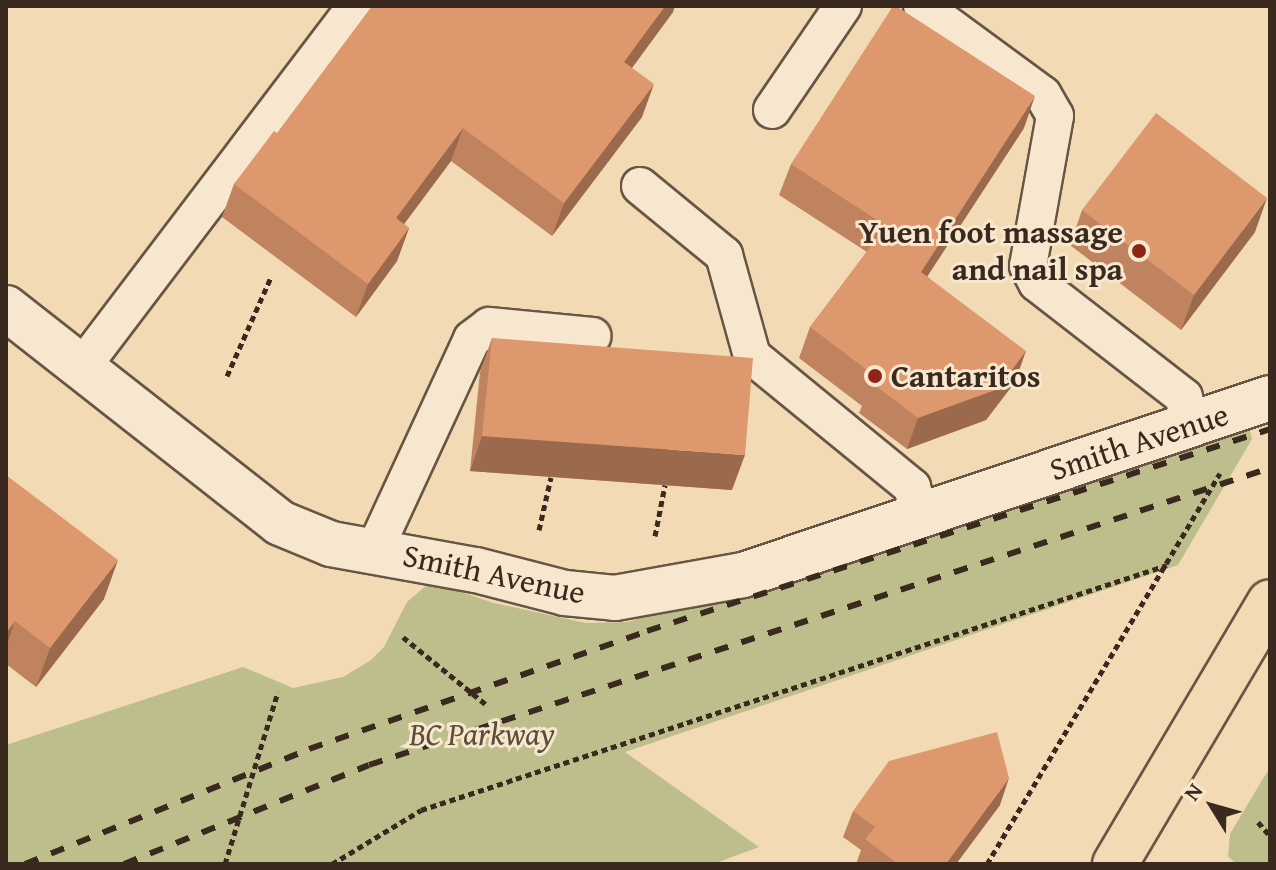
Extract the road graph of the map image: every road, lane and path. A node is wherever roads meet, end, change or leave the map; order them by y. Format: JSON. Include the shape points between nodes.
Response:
{"nodes":[{"id":1,"x":356,"y":6,"type":"edge"},
{"id":2,"x":843,"y":6,"type":"edge"},
{"id":3,"x":922,"y":6,"type":"edge"},
{"id":4,"x":772,"y":110,"type":"dead end"},
{"id":5,"x":640,"y":186,"type":"dead end"},
{"id":6,"x":271,"y":277,"type":"dead end"},
{"id":7,"x":6,"y":308,"type":"edge"},
{"id":8,"x":593,"y":336,"type":"dead end"},
{"id":9,"x":82,"y":367,"type":"junction"},
{"id":10,"x":227,"y":376,"type":"dead end"},
{"id":11,"x":1270,"y":398,"type":"edge"},
{"id":12,"x":1189,"y":425,"type":"junction"},
{"id":13,"x":1225,"y":463,"type":"dead end"},
{"id":14,"x":551,"y":477,"type":"edge"},
{"id":15,"x":665,"y":485,"type":"edge"},
{"id":16,"x":919,"y":514,"type":"junction"},
{"id":17,"x":537,"y":538,"type":"dead end"},
{"id":18,"x":654,"y":538,"type":"dead end"},
{"id":19,"x":375,"y":549,"type":"junction"},
{"id":20,"x":1167,"y":565,"type":"junction"},
{"id":21,"x":1270,"y":602,"type":"edge"},
{"id":22,"x":403,"y":637,"type":"dead end"},
{"id":23,"x":278,"y":692,"type":"dead end"},
{"id":24,"x":488,"y":706,"type":"dead end"},
{"id":25,"x":1258,"y":822,"type":"dead end"},
{"id":26,"x":1270,"y":836,"type":"edge"},
{"id":27,"x":225,"y":864,"type":"edge"},
{"id":28,"x":332,"y":864,"type":"edge"},
{"id":29,"x":987,"y":864,"type":"edge"},
{"id":30,"x":1115,"y":864,"type":"edge"}],
"edges":[{"from":1,"to":9,"type":"lane"},
{"from":2,"to":4,"type":"lane"},
{"from":3,"to":12,"type":"lane","via":[[1043,95],[1055,116],[1028,266],[1037,283],[1184,397]]},
{"from":5,"to":16,"type":"lane","via":[[724,255],[752,356],[912,487]]},
{"from":6,"to":10,"type":"path"},
{"from":7,"to":9,"type":"street","name":"Smith Avenue"},
{"from":8,"to":19,"type":"lane","via":[[489,326],[472,339]]},
{"from":9,"to":19,"type":"street","name":"Smith Avenue","via":[[280,523],[331,544]]},
{"from":11,"to":12,"type":"street","name":"Smith Avenue"},
{"from":12,"to":16,"type":"street","name":"Smith Avenue"},
{"from":13,"to":20,"type":"path"},
{"from":14,"to":17,"type":"path"},
{"from":15,"to":18,"type":"path"},
{"from":16,"to":19,"type":"street","name":"Smith Avenue","via":[[743,575],[615,598],[565,593]]},
{"from":20,"to":28,"type":"path","via":[[421,810]]},
{"from":20,"to":29,"type":"path"},
{"from":21,"to":30,"type":"main road"},
{"from":22,"to":24,"type":"path"},
{"from":23,"to":27,"type":"path"},
{"from":25,"to":26,"type":"path"}]}
